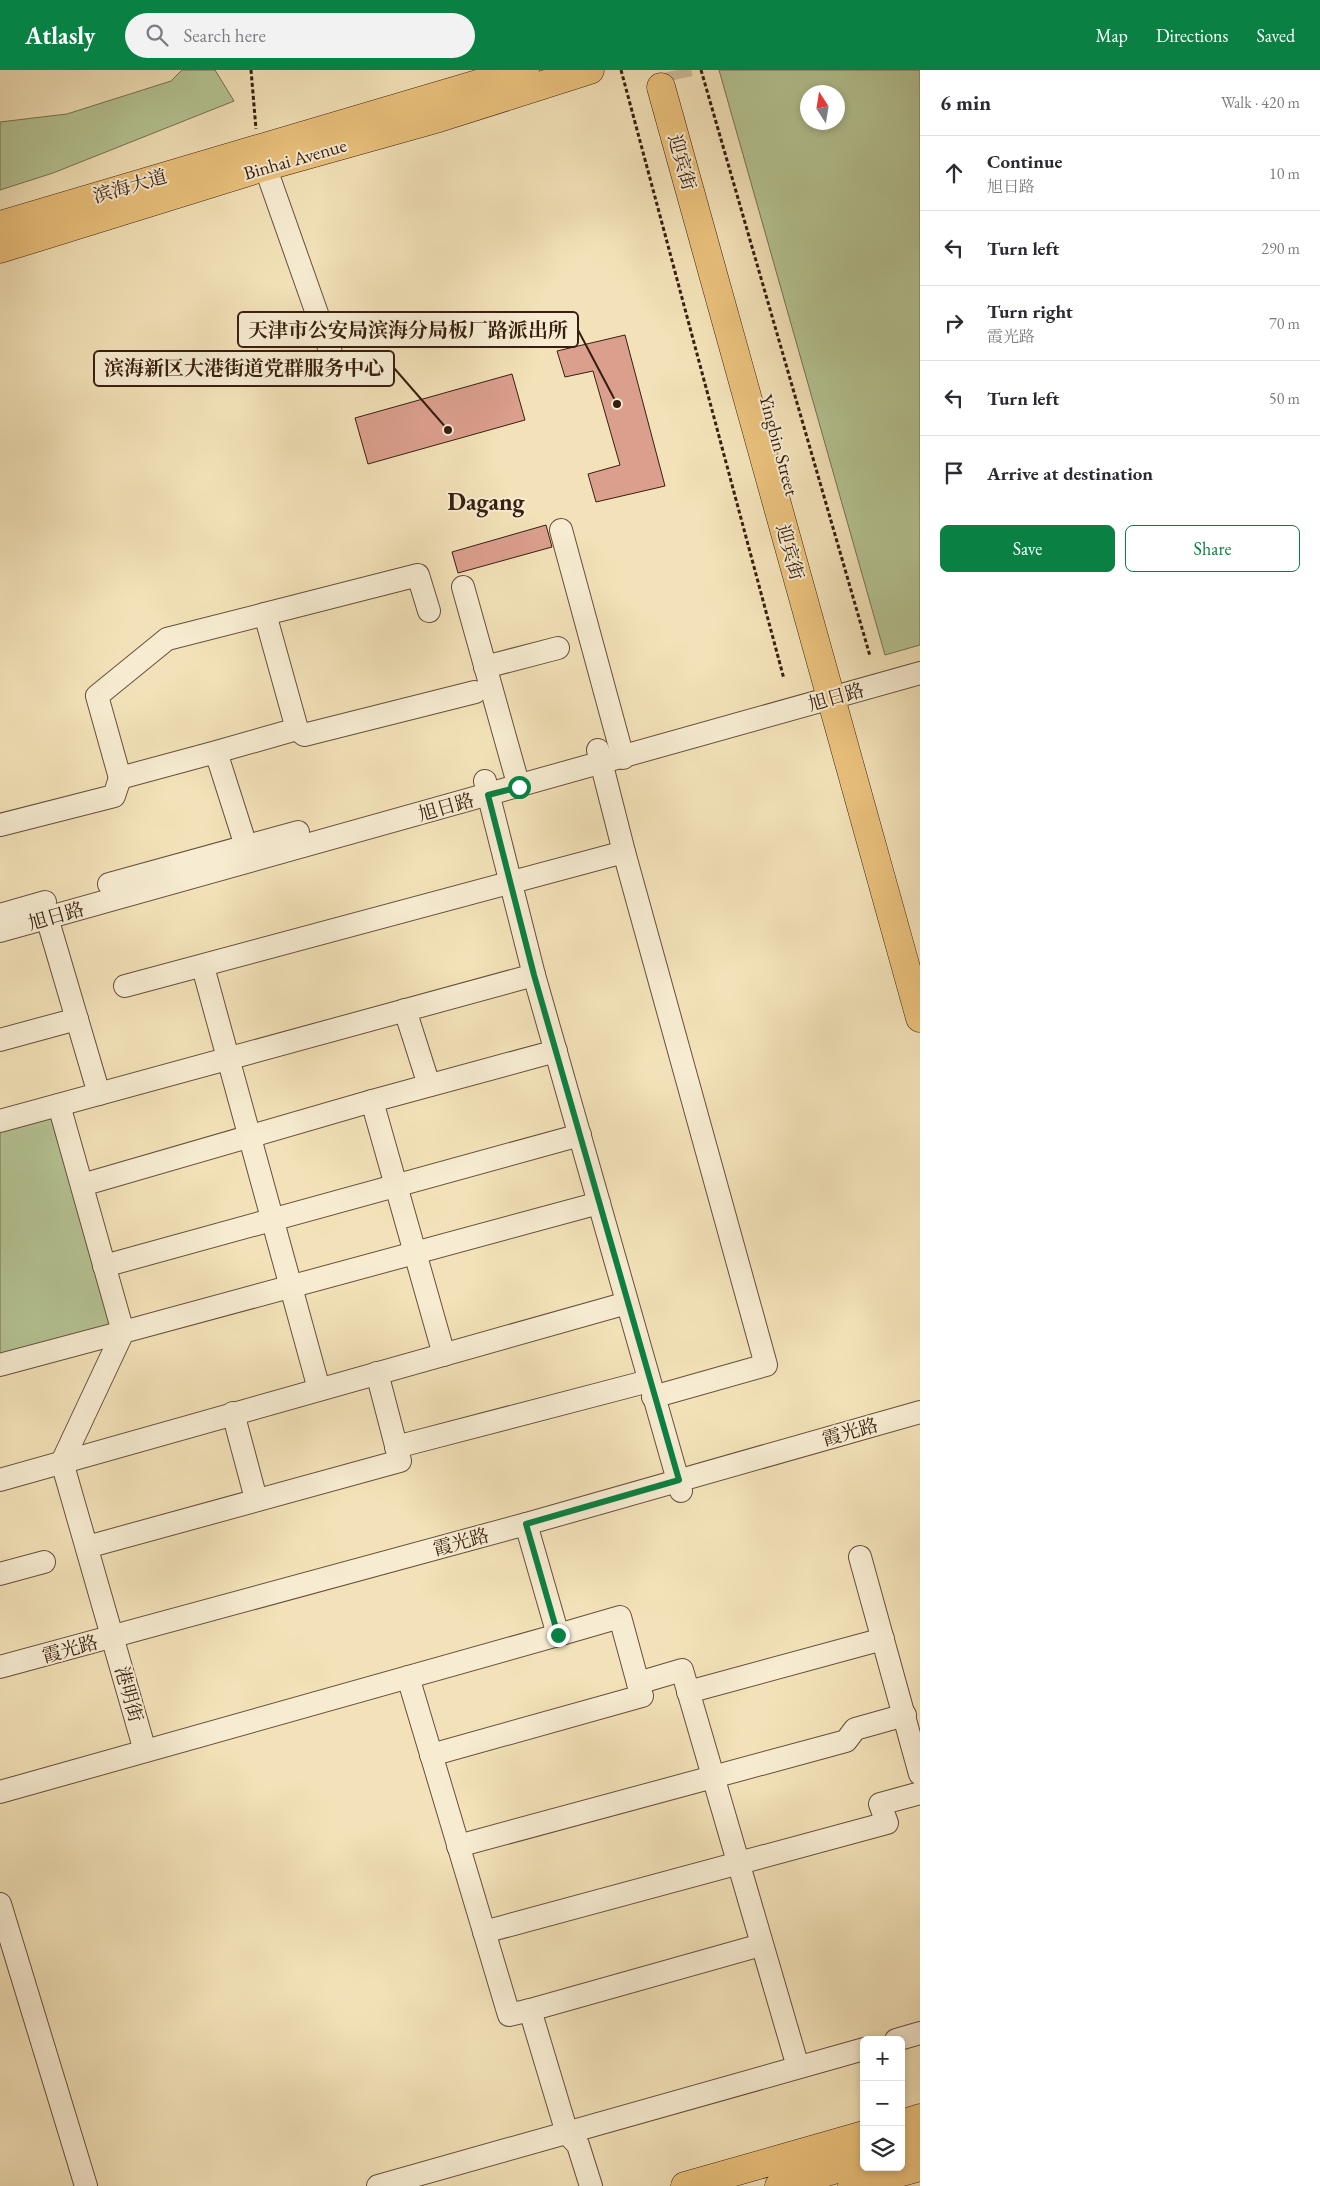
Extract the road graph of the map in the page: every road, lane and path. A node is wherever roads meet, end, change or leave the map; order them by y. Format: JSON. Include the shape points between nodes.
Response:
{"nodes":[{"id":1,"x":251,"y":70,"type":"edge"},
{"id":2,"x":525,"y":70,"type":"edge"},
{"id":3,"x":590,"y":70,"type":"edge"},
{"id":4,"x":620,"y":70,"type":"edge"},
{"id":5,"x":680,"y":78,"type":"edge"},
{"id":6,"x":262,"y":157,"type":"junction"},
{"id":7,"x":0,"y":225,"type":"edge"},
{"id":8,"x":0,"y":250,"type":"edge"},
{"id":9,"x":338,"y":373,"type":"dead end"},
{"id":10,"x":561,"y":530,"type":"dead end"},
{"id":11,"x":463,"y":587,"type":"dead end"},
{"id":12,"x":429,"y":611,"type":"dead end"},
{"id":13,"x":265,"y":614,"type":"junction"},
{"id":14,"x":558,"y":648,"type":"dead end"},
{"id":15,"x":870,"y":656,"type":"dead end"},
{"id":16,"x":920,"y":659,"type":"edge"},
{"id":17,"x":485,"y":667,"type":"junction"},
{"id":18,"x":920,"y":673,"type":"edge"},
{"id":19,"x":784,"y":679,"type":"dead end"},
{"id":20,"x":837,"y":690,"type":"junction"},
{"id":21,"x":475,"y":692,"type":"dead end"},
{"id":22,"x":296,"y":730,"type":"junction"},
{"id":23,"x":621,"y":750,"type":"junction"},
{"id":24,"x":216,"y":752,"type":"junction"},
{"id":25,"x":600,"y":756,"type":"junction"},
{"id":26,"x":120,"y":778,"type":"junction"},
{"id":27,"x":517,"y":780,"type":"junction"},
{"id":28,"x":486,"y":788,"type":"junction"},
{"id":29,"x":0,"y":825,"type":"edge"},
{"id":30,"x":246,"y":846,"type":"junction"},
{"id":31,"x":624,"y":852,"type":"junction"},
{"id":32,"x":510,"y":883,"type":"junction"},
{"id":33,"x":45,"y":910,"type":"junction"},
{"id":34,"x":0,"y":915,"type":"edge"},
{"id":35,"x":0,"y":931,"type":"edge"},
{"id":36,"x":920,"y":956,"type":"edge"},
{"id":37,"x":203,"y":967,"type":"junction"},
{"id":38,"x":534,"y":975,"type":"junction"},
{"id":39,"x":125,"y":986,"type":"dead end"},
{"id":40,"x":405,"y":1010,"type":"junction"},
{"id":41,"x":920,"y":1018,"type":"edge"},
{"id":42,"x":77,"y":1019,"type":"junction"},
{"id":43,"x":0,"y":1040,"type":"edge"},
{"id":44,"x":556,"y":1051,"type":"junction"},
{"id":45,"x":228,"y":1059,"type":"junction"},
{"id":46,"x":429,"y":1085,"type":"junction"},
{"id":47,"x":99,"y":1094,"type":"junction"},
{"id":48,"x":372,"y":1101,"type":"junction"},
{"id":49,"x":59,"y":1105,"type":"junction"},
{"id":50,"x":0,"y":1121,"type":"edge"},
{"id":51,"x":580,"y":1135,"type":"junction"},
{"id":52,"x":250,"y":1137,"type":"junction"},
{"id":53,"x":82,"y":1185,"type":"junction"},
{"id":54,"x":396,"y":1186,"type":"junction"},
{"id":55,"x":599,"y":1203,"type":"junction"},
{"id":56,"x":272,"y":1220,"type":"junction"},
{"id":57,"x":415,"y":1253,"type":"junction"},
{"id":58,"x":104,"y":1266,"type":"junction"},
{"id":59,"x":290,"y":1287,"type":"junction"},
{"id":60,"x":627,"y":1303,"type":"junction"},
{"id":61,"x":123,"y":1332,"type":"junction"},
{"id":62,"x":444,"y":1354,"type":"junction"},
{"id":63,"x":0,"y":1366,"type":"edge"},
{"id":64,"x":377,"y":1373,"type":"junction"},
{"id":65,"x":319,"y":1389,"type":"junction"},
{"id":66,"x":651,"y":1389,"type":"junction"},
{"id":67,"x":920,"y":1412,"type":"edge"},
{"id":68,"x":233,"y":1413,"type":"junction"},
{"id":69,"x":920,"y":1425,"type":"edge"},
{"id":70,"x":396,"y":1447,"type":"junction"},
{"id":71,"x":62,"y":1462,"type":"junction"},
{"id":72,"x":0,"y":1480,"type":"edge"},
{"id":73,"x":680,"y":1486,"type":"junction"},
{"id":74,"x":256,"y":1500,"type":"junction"},
{"id":75,"x":527,"y":1528,"type":"junction"},
{"id":76,"x":87,"y":1547,"type":"junction"},
{"id":77,"x":860,"y":1557,"type":"dead end"},
{"id":78,"x":44,"y":1562,"type":"dead end"},
{"id":79,"x":0,"y":1574,"type":"edge"},
{"id":80,"x":558,"y":1635,"type":"junction"},
{"id":81,"x":883,"y":1639,"type":"junction"},
{"id":82,"x":114,"y":1642,"type":"junction"},
{"id":83,"x":0,"y":1667,"type":"edge"},
{"id":84,"x":408,"y":1677,"type":"junction"},
{"id":85,"x":0,"y":1678,"type":"edge"},
{"id":86,"x":638,"y":1683,"type":"junction"},
{"id":87,"x":688,"y":1692,"type":"junction"},
{"id":88,"x":905,"y":1715,"type":"junction"},
{"id":89,"x":145,"y":1751,"type":"junction"},
{"id":90,"x":431,"y":1755,"type":"junction"},
{"id":91,"x":920,"y":1774,"type":"edge"},
{"id":92,"x":712,"y":1776,"type":"junction"},
{"id":93,"x":0,"y":1792,"type":"edge"},
{"id":94,"x":920,"y":1793,"type":"edge"},
{"id":95,"x":458,"y":1846,"type":"junction"},
{"id":96,"x":737,"y":1863,"type":"junction"},
{"id":97,"x":0,"y":1904,"type":"edge"},
{"id":98,"x":484,"y":1932,"type":"junction"},
{"id":99,"x":761,"y":1945,"type":"junction"},
{"id":100,"x":530,"y":2010,"type":"junction"},
{"id":101,"x":920,"y":2033,"type":"edge"},
{"id":102,"x":905,"y":2037,"type":"edge"},
{"id":103,"x":860,"y":2050,"type":"edge"},
{"id":104,"x":798,"y":2068,"type":"junction"},
{"id":105,"x":920,"y":2118,"type":"edge"},
{"id":106,"x":905,"y":2123,"type":"edge"},
{"id":107,"x":567,"y":2133,"type":"junction"},
{"id":108,"x":860,"y":2136,"type":"edge"},
{"id":109,"x":920,"y":2145,"type":"edge"},
{"id":110,"x":860,"y":2162,"type":"edge"},
{"id":111,"x":907,"y":2169,"type":"edge"},
{"id":112,"x":86,"y":2186,"type":"edge"},
{"id":113,"x":378,"y":2186,"type":"edge"},
{"id":114,"x":591,"y":2186,"type":"edge"},
{"id":115,"x":685,"y":2186,"type":"edge"},
{"id":116,"x":779,"y":2186,"type":"edge"},
{"id":117,"x":852,"y":2186,"type":"edge"}],
"edges":[{"from":1,"to":6,"type":"path"},
{"from":2,"to":6,"type":"main road"},
{"from":3,"to":6,"type":"main road","name":"Binhai Avenue","via":[[439,118]]},
{"from":4,"to":19,"type":"path"},
{"from":5,"to":15,"type":"path"},
{"from":5,"to":20,"type":"main road","name":"迎宾街"},
{"from":6,"to":7,"type":"main road","name":"滨海大道"},
{"from":6,"to":8,"type":"main road","name":"Binhai Avenue"},
{"from":6,"to":9,"type":"street"},
{"from":10,"to":23,"type":"street"},
{"from":11,"to":17,"type":"street"},
{"from":12,"to":13,"type":"street","via":[[418,575]]},
{"from":13,"to":22,"type":"street"},
{"from":13,"to":26,"type":"street","via":[[168,638],[97,696]]},
{"from":14,"to":17,"type":"street"},
{"from":16,"to":20,"type":"street","name":"旭日路"},
{"from":17,"to":27,"type":"street"},
{"from":18,"to":20,"type":"street","name":"旭日路"},
{"from":20,"to":23,"type":"street","name":"旭日路"},
{"from":20,"to":36,"type":"main road"},
{"from":20,"to":41,"type":"main road","name":"迎宾街"},
{"from":21,"to":22,"type":"street","via":[[304,735]]},
{"from":22,"to":24,"type":"street"},
{"from":23,"to":25,"type":"street","name":"旭日路"},
{"from":24,"to":26,"type":"street"},
{"from":24,"to":30,"type":"street"},
{"from":25,"to":27,"type":"street","name":"旭日路"},
{"from":25,"to":31,"type":"street"},
{"from":26,"to":29,"type":"street","via":[[114,796]]},
{"from":27,"to":28,"type":"street","name":"旭日路"},
{"from":28,"to":30,"type":"street","name":"旭日路"},
{"from":28,"to":32,"type":"street"},
{"from":28,"to":33,"type":"street","name":"旭日路"},
{"from":30,"to":33,"type":"street","name":"旭日路"},
{"from":31,"to":32,"type":"street"},
{"from":31,"to":66,"type":"street","via":[[766,1365]]},
{"from":32,"to":37,"type":"street"},
{"from":32,"to":38,"type":"street"},
{"from":33,"to":34,"type":"street","name":"旭日路"},
{"from":33,"to":35,"type":"street","name":"旭日路"},
{"from":33,"to":42,"type":"street"},
{"from":37,"to":39,"type":"street"},
{"from":37,"to":45,"type":"street"},
{"from":38,"to":40,"type":"street"},
{"from":38,"to":44,"type":"street"},
{"from":40,"to":45,"type":"street"},
{"from":40,"to":46,"type":"street"},
{"from":42,"to":43,"type":"street"},
{"from":42,"to":47,"type":"street"},
{"from":44,"to":46,"type":"street"},
{"from":44,"to":51,"type":"street"},
{"from":45,"to":47,"type":"street"},
{"from":45,"to":52,"type":"street"},
{"from":46,"to":48,"type":"street"},
{"from":47,"to":49,"type":"street"},
{"from":48,"to":52,"type":"street"},
{"from":48,"to":54,"type":"street"},
{"from":49,"to":50,"type":"street"},
{"from":49,"to":53,"type":"street"},
{"from":51,"to":54,"type":"street"},
{"from":51,"to":55,"type":"street"},
{"from":52,"to":53,"type":"street"},
{"from":52,"to":56,"type":"street"},
{"from":53,"to":58,"type":"street"},
{"from":54,"to":56,"type":"street"},
{"from":54,"to":57,"type":"street"},
{"from":55,"to":57,"type":"street"},
{"from":55,"to":60,"type":"street"},
{"from":56,"to":58,"type":"street"},
{"from":56,"to":59,"type":"street"},
{"from":57,"to":59,"type":"street"},
{"from":57,"to":62,"type":"street"},
{"from":58,"to":61,"type":"street"},
{"from":59,"to":61,"type":"street"},
{"from":59,"to":65,"type":"street"},
{"from":60,"to":62,"type":"street"},
{"from":60,"to":66,"type":"street"},
{"from":61,"to":63,"type":"street"},
{"from":61,"to":71,"type":"street"},
{"from":62,"to":64,"type":"street"},
{"from":64,"to":65,"type":"street"},
{"from":64,"to":70,"type":"street"},
{"from":65,"to":68,"type":"street"},
{"from":66,"to":70,"type":"street"},
{"from":66,"to":73,"type":"street"},
{"from":67,"to":73,"type":"street","name":"霞光路"},
{"from":68,"to":71,"type":"street"},
{"from":68,"to":74,"type":"street"},
{"from":69,"to":73,"type":"street","name":"霞光路"},
{"from":70,"to":74,"type":"street","via":[[400,1461]]},
{"from":71,"to":72,"type":"street"},
{"from":71,"to":76,"type":"street","name":"港明街"},
{"from":73,"to":75,"type":"street","name":"霞光路"},
{"from":74,"to":76,"type":"street"},
{"from":75,"to":80,"type":"street"},
{"from":75,"to":82,"type":"street","name":"霞光路"},
{"from":76,"to":82,"type":"street","name":"港明街"},
{"from":77,"to":81,"type":"street"},
{"from":78,"to":79,"type":"street"},
{"from":80,"to":84,"type":"street"},
{"from":80,"to":86,"type":"street","via":[[620,1617]]},
{"from":81,"to":87,"type":"street"},
{"from":81,"to":88,"type":"street"},
{"from":82,"to":83,"type":"street","name":"霞光路"},
{"from":82,"to":85,"type":"street","name":"霞光路"},
{"from":82,"to":89,"type":"street","name":"港明街"},
{"from":84,"to":89,"type":"street"},
{"from":84,"to":90,"type":"street"},
{"from":86,"to":87,"type":"street","via":[[682,1670]]},
{"from":86,"to":90,"type":"street","via":[[642,1696]]},
{"from":87,"to":92,"type":"street"},
{"from":88,"to":91,"type":"street"},
{"from":88,"to":92,"type":"street","via":[[855,1729],[846,1741]]},
{"from":89,"to":93,"type":"street"},
{"from":90,"to":95,"type":"street"},
{"from":92,"to":95,"type":"street"},
{"from":92,"to":96,"type":"street"},
{"from":94,"to":96,"type":"street","via":[[880,1804],[886,1823]]},
{"from":95,"to":98,"type":"street"},
{"from":96,"to":98,"type":"street"},
{"from":96,"to":99,"type":"street"},
{"from":97,"to":112,"type":"street"},
{"from":98,"to":100,"type":"street","via":[[509,2015]]},
{"from":99,"to":100,"type":"street"},
{"from":99,"to":104,"type":"street"},
{"from":100,"to":107,"type":"street"},
{"from":101,"to":102,"type":"street"},
{"from":103,"to":104,"type":"street"},
{"from":104,"to":107,"type":"street"},
{"from":105,"to":106,"type":"main road"},
{"from":107,"to":113,"type":"street"},
{"from":107,"to":114,"type":"street","via":[[578,2145]]},
{"from":108,"to":115,"type":"main road"},
{"from":109,"to":111,"type":"main road"},
{"from":110,"to":116,"type":"main road"},
{"from":111,"to":117,"type":"main road"}]}
